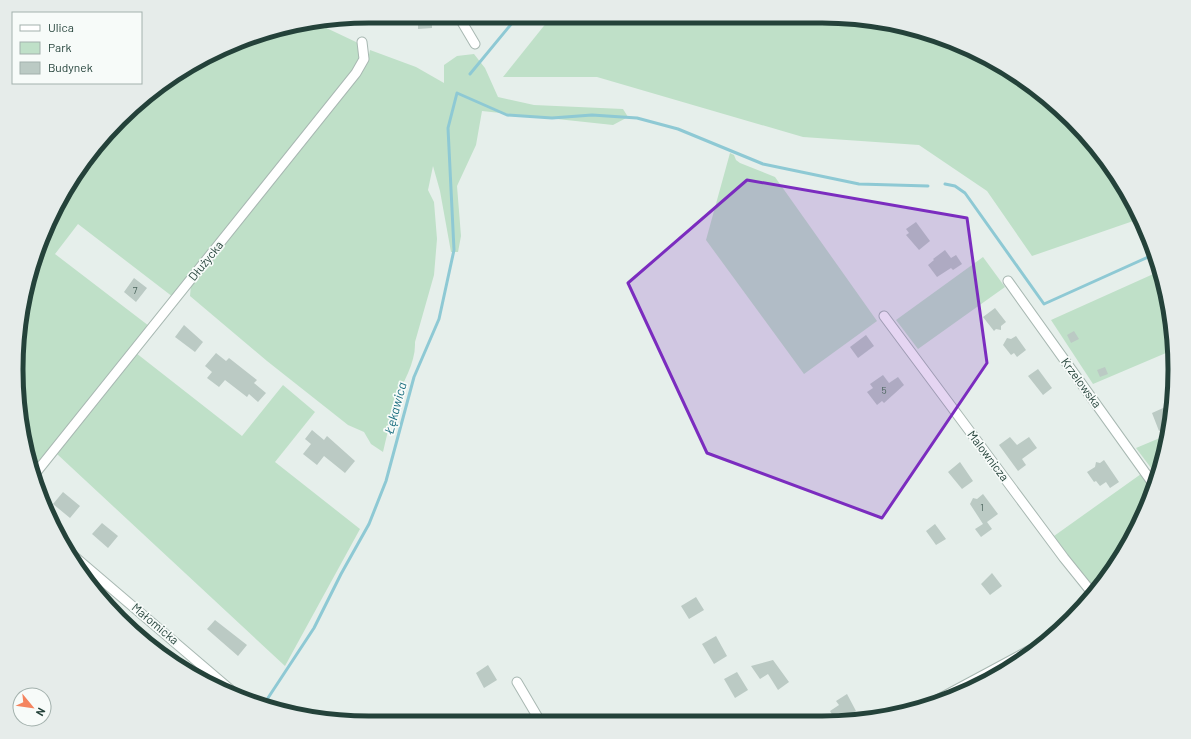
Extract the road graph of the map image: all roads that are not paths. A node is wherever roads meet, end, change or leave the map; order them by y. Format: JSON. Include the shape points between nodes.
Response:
{"nodes":[{"id":1,"x":463,"y":23,"type":"edge"},
{"id":2,"x":362,"y":42,"type":"dead end"},
{"id":3,"x":475,"y":44,"type":"dead end"},
{"id":4,"x":1008,"y":281,"type":"dead end"},
{"id":5,"x":884,"y":316,"type":"dead end"},
{"id":6,"x":38,"y":470,"type":"edge"},
{"id":7,"x":1150,"y":480,"type":"edge"},
{"id":8,"x":82,"y":563,"type":"edge"},
{"id":9,"x":1089,"y":589,"type":"edge"},
{"id":10,"x":516,"y":682,"type":"dead end"},
{"id":11,"x":223,"y":683,"type":"edge"},
{"id":12,"x":537,"y":716,"type":"edge"}],
"edges":[{"from":1,"to":3,"type":"street"},
{"from":2,"to":6,"type":"street","name":"Dłużycka","via":[[364,59],[356,73]]},
{"from":4,"to":7,"type":"street","name":"Krzelowska"},
{"from":5,"to":9,"type":"street","name":"Malownicza"},
{"from":8,"to":11,"type":"street","name":"Małomicka"},
{"from":10,"to":12,"type":"street"}]}
